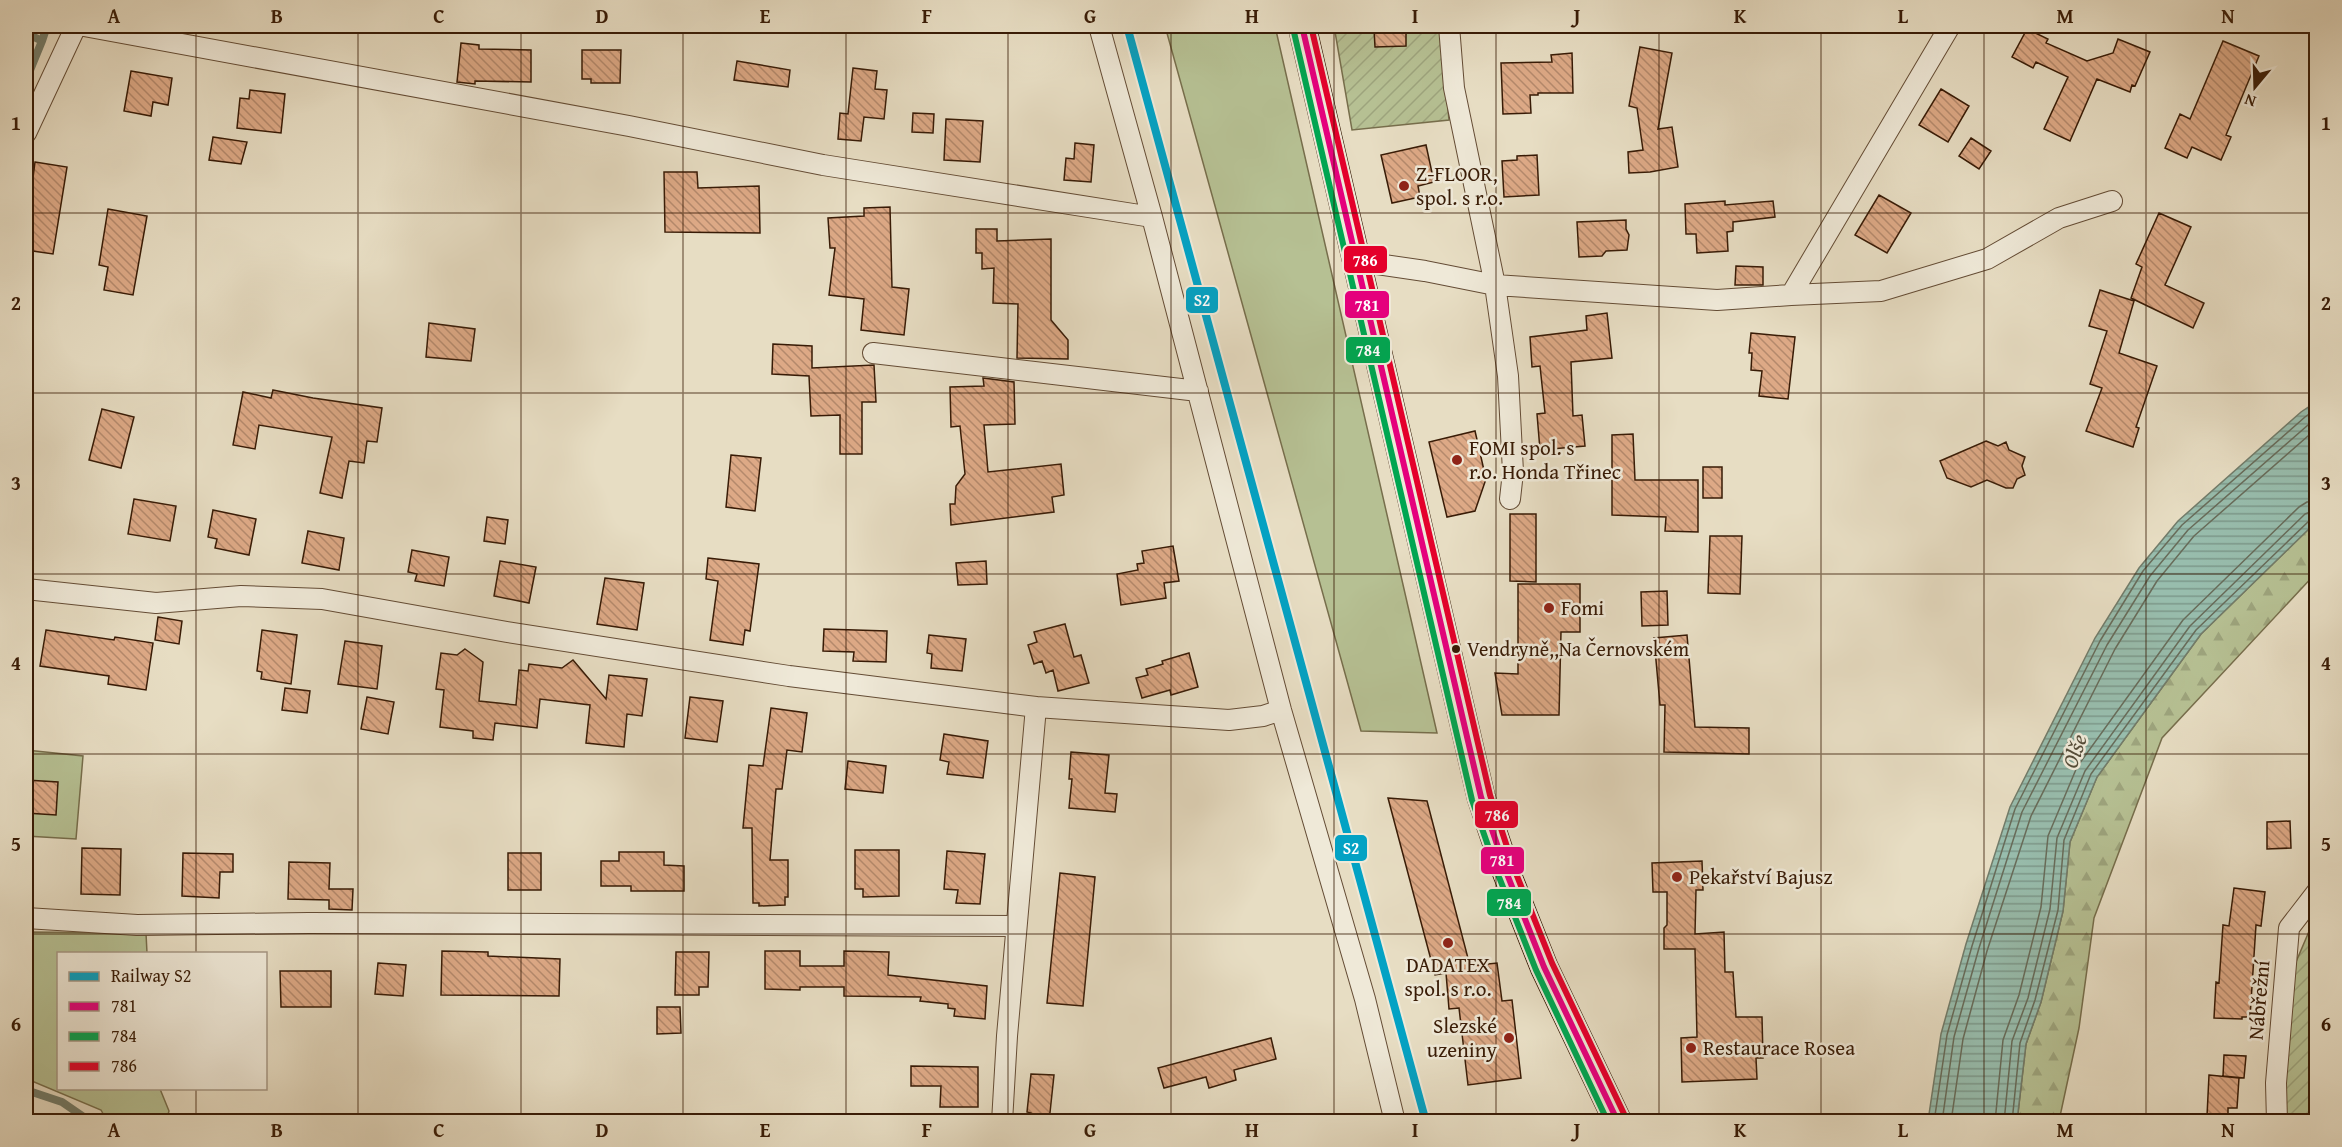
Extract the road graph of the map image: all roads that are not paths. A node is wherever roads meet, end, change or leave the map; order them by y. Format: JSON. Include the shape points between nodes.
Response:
{"nodes":[{"id":1,"x":76,"y":26,"type":"edge"},
{"id":2,"x":84,"y":26,"type":"edge"},
{"id":3,"x":1100,"y":26,"type":"edge"},
{"id":4,"x":1302,"y":26,"type":"edge"},
{"id":5,"x":1449,"y":26,"type":"edge"},
{"id":6,"x":1950,"y":26,"type":"edge"},
{"id":7,"x":26,"y":133,"type":"edge"},
{"id":8,"x":2112,"y":201,"type":"dead end"},
{"id":9,"x":1152,"y":217,"type":"junction"},
{"id":10,"x":1357,"y":261,"type":"junction"},
{"id":11,"x":1495,"y":285,"type":"junction"},
{"id":12,"x":1791,"y":295,"type":"junction"},
{"id":13,"x":873,"y":353,"type":"dead end"},
{"id":14,"x":1198,"y":391,"type":"junction"},
{"id":15,"x":1510,"y":499,"type":"dead end"},
{"id":16,"x":26,"y":589,"type":"edge"},
{"id":17,"x":1036,"y":707,"type":"junction"},
{"id":18,"x":1281,"y":710,"type":"junction"},
{"id":19,"x":2316,"y":893,"type":"edge"},
{"id":20,"x":26,"y":918,"type":"edge"},
{"id":21,"x":1016,"y":926,"type":"junction"},
{"id":22,"x":1002,"y":1122,"type":"edge"},
{"id":23,"x":1395,"y":1122,"type":"edge"},
{"id":24,"x":1618,"y":1122,"type":"edge"},
{"id":25,"x":2277,"y":1122,"type":"edge"}],
"edges":[{"from":1,"to":7,"type":"street"},
{"from":2,"to":9,"type":"street","via":[[823,165]]},
{"from":3,"to":9,"type":"street"},
{"from":4,"to":10,"type":"main road"},
{"from":5,"to":11,"type":"street","via":[[1454,88]]},
{"from":6,"to":12,"type":"street"},
{"from":8,"to":12,"type":"street","via":[[2060,218],[1987,259],[1881,291]]},
{"from":9,"to":14,"type":"street"},
{"from":10,"to":11,"type":"street"},
{"from":10,"to":24,"type":"main road","via":[[1481,797],[1544,967]]},
{"from":11,"to":12,"type":"street","via":[[1717,300]]},
{"from":11,"to":15,"type":"street","via":[[1508,376],[1513,472]]},
{"from":13,"to":14,"type":"street"},
{"from":14,"to":18,"type":"street"},
{"from":16,"to":17,"type":"street","via":[[156,603],[241,596],[322,599],[789,676]]},
{"from":17,"to":18,"type":"street","via":[[1229,720]]},
{"from":17,"to":21,"type":"street"},
{"from":18,"to":23,"type":"street","via":[[1365,999]]},
{"from":19,"to":25,"type":"street","name":"Nábřežní","via":[[2289,928],[2276,1083]]},
{"from":20,"to":21,"type":"street","via":[[136,925],[309,922]]},
{"from":21,"to":22,"type":"street"}]}
